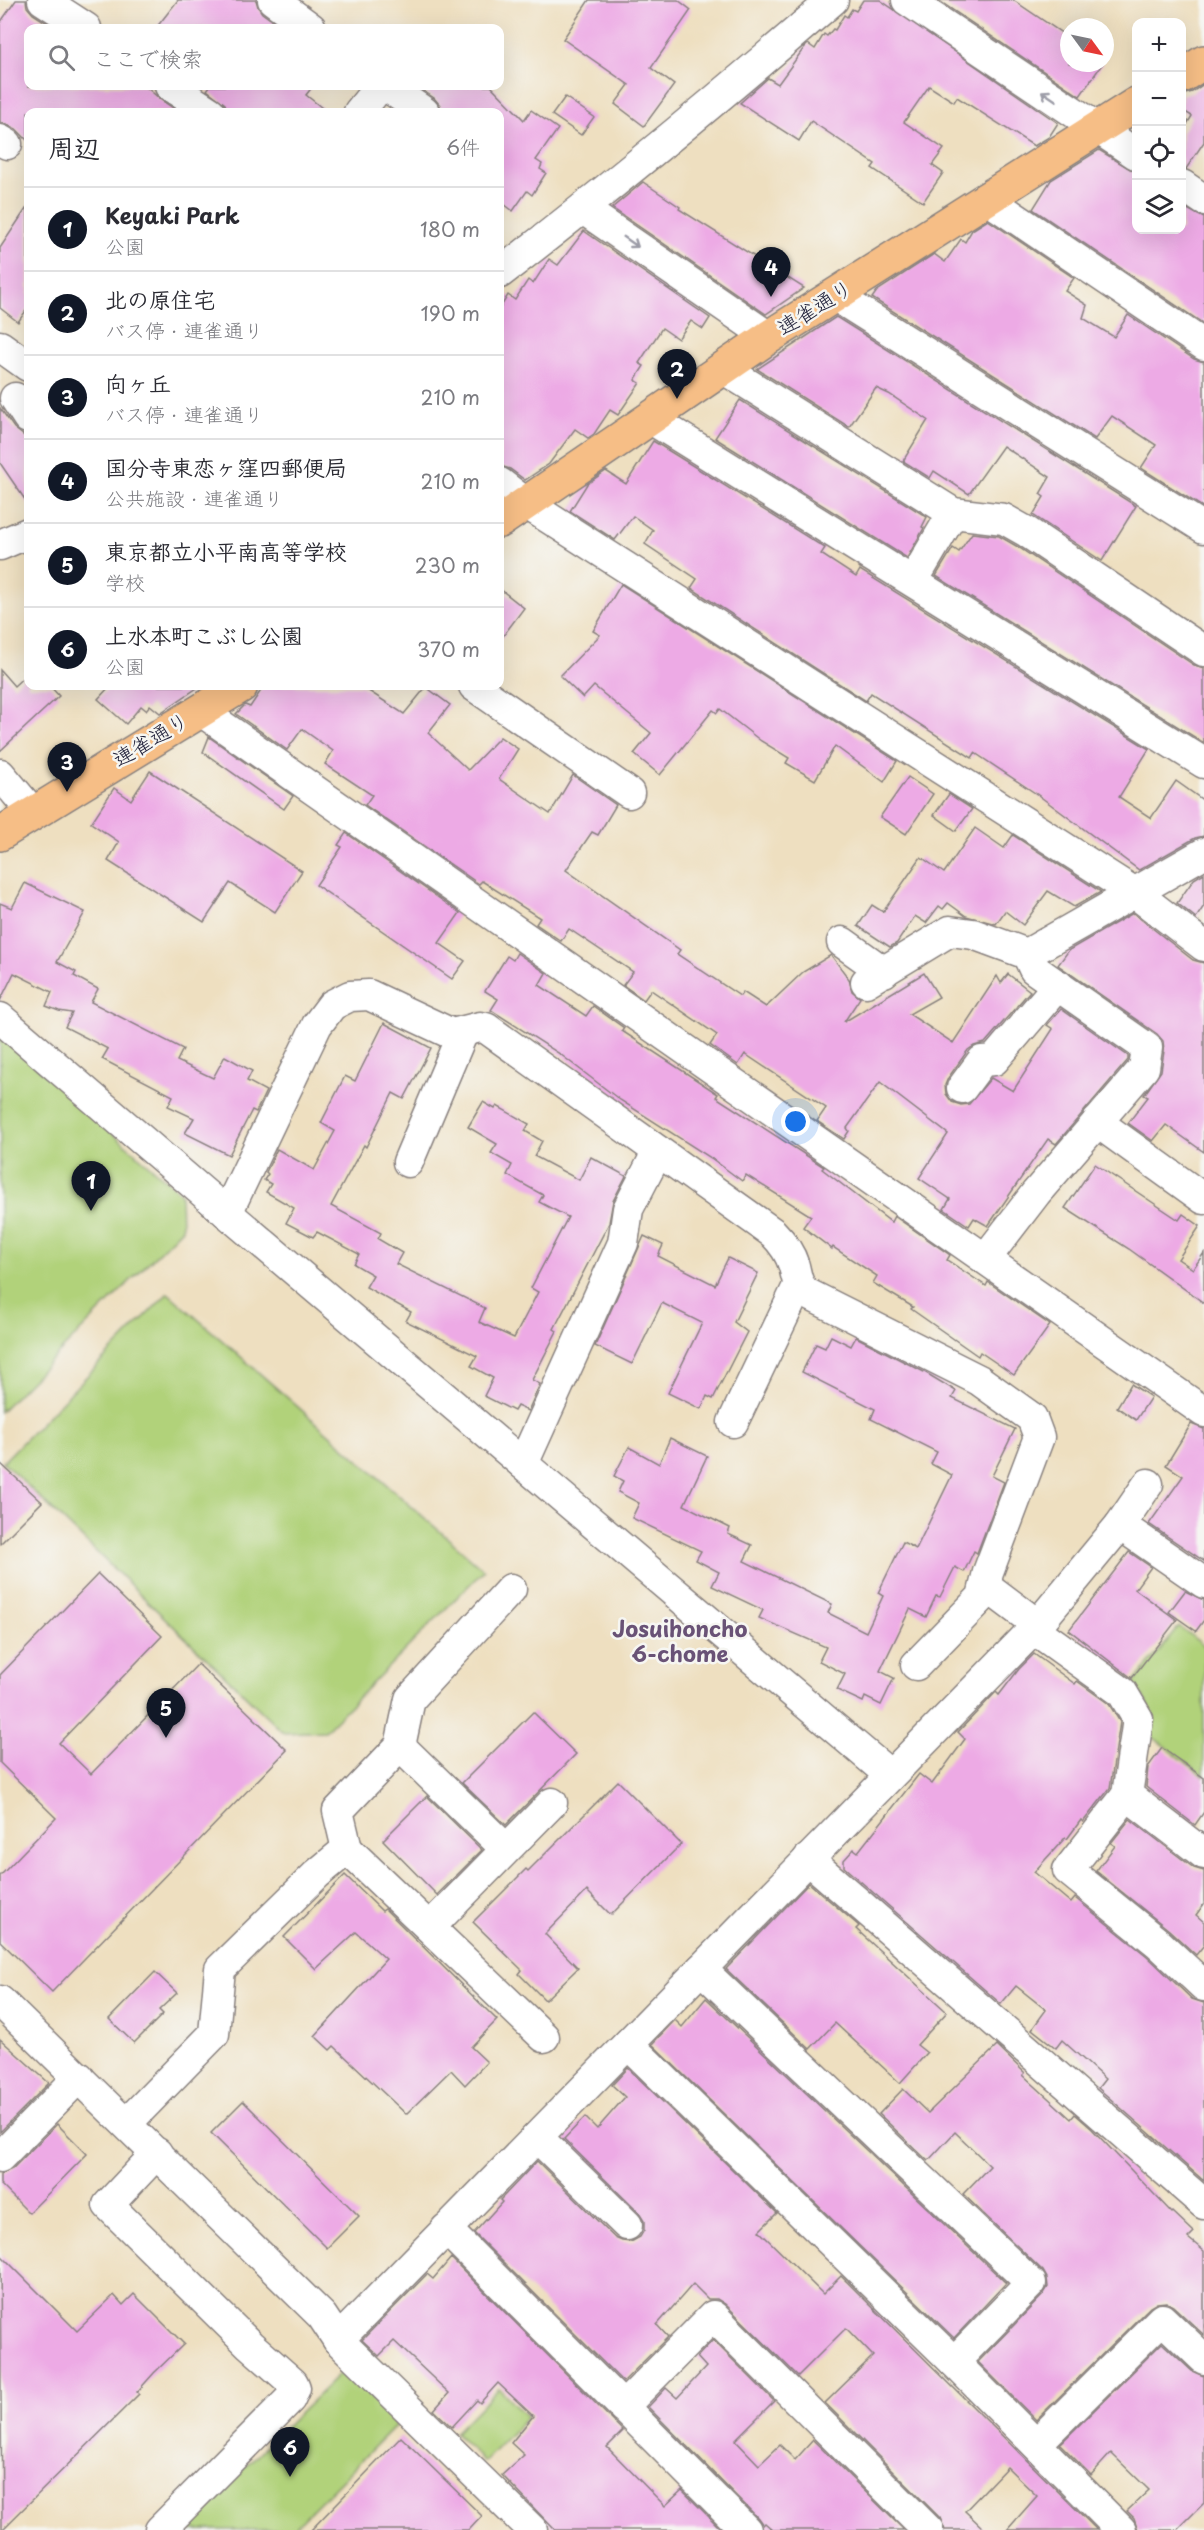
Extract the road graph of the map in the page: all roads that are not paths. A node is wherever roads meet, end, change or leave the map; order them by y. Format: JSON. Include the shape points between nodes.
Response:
{"nodes":[{"id":1,"x":43,"y":0,"type":"edge"},
{"id":2,"x":273,"y":0,"type":"edge"},
{"id":3,"x":833,"y":0,"type":"edge"},
{"id":4,"x":907,"y":0,"type":"edge"},
{"id":5,"x":80,"y":24,"type":"edge"},
{"id":6,"x":306,"y":24,"type":"edge"},
{"id":7,"x":176,"y":90,"type":"edge"},
{"id":8,"x":377,"y":90,"type":"edge"},
{"id":9,"x":392,"y":90,"type":"edge"},
{"id":10,"x":1132,"y":107,"type":"edge"},
{"id":11,"x":204,"y":108,"type":"edge"},
{"id":12,"x":362,"y":108,"type":"edge"},
{"id":13,"x":417,"y":108,"type":"edge"},
{"id":14,"x":1098,"y":128,"type":"junction"},
{"id":15,"x":1132,"y":151,"type":"edge"},
{"id":16,"x":1186,"y":188,"type":"edge"},
{"id":17,"x":986,"y":198,"type":"junction"},
{"id":18,"x":1204,"y":200,"type":"edge"},
{"id":19,"x":583,"y":209,"type":"junction"},
{"id":20,"x":504,"y":270,"type":"edge"},
{"id":21,"x":834,"y":295,"type":"junction"},
{"id":22,"x":769,"y":337,"type":"junction"},
{"id":23,"x":1204,"y":345,"type":"edge"},
{"id":24,"x":0,"y":346,"type":"edge"},
{"id":25,"x":24,"y":363,"type":"edge"},
{"id":26,"x":724,"y":369,"type":"junction"},
{"id":27,"x":651,"y":419,"type":"junction"},
{"id":28,"x":504,"y":486,"type":"edge"},
{"id":29,"x":527,"y":504,"type":"junction"},
{"id":30,"x":953,"y":513,"type":"junction"},
{"id":31,"x":504,"y":518,"type":"edge"},
{"id":32,"x":1204,"y":528,"type":"edge"},
{"id":33,"x":913,"y":581,"type":"junction"},
{"id":34,"x":1204,"y":651,"type":"edge"},
{"id":35,"x":480,"y":690,"type":"edge"},
{"id":36,"x":218,"y":695,"type":"edge"},
{"id":37,"x":1204,"y":763,"type":"edge"},
{"id":38,"x":0,"y":774,"type":"edge"},
{"id":39,"x":629,"y":793,"type":"dead end"},
{"id":40,"x":33,"y":813,"type":"junction"},
{"id":41,"x":0,"y":834,"type":"edge"},
{"id":42,"x":1204,"y":853,"type":"edge"},
{"id":43,"x":1135,"y":893,"type":"junction"},
{"id":44,"x":842,"y":942,"type":"dead end"},
{"id":45,"x":1204,"y":946,"type":"edge"},
{"id":46,"x":1027,"y":954,"type":"junction"},
{"id":47,"x":1058,"y":985,"type":"junction"},
{"id":48,"x":0,"y":1018,"type":"edge"},
{"id":49,"x":463,"y":1032,"type":"junction"},
{"id":50,"x":962,"y":1088,"type":"dead end"},
{"id":51,"x":1097,"y":1122,"type":"junction"},
{"id":52,"x":658,"y":1151,"type":"junction"},
{"id":53,"x":408,"y":1162,"type":"dead end"},
{"id":54,"x":1204,"y":1199,"type":"edge"},
{"id":55,"x":227,"y":1213,"type":"junction"},
{"id":56,"x":986,"y":1258,"type":"junction"},
{"id":57,"x":798,"y":1286,"type":"junction"},
{"id":58,"x":1204,"y":1412,"type":"edge"},
{"id":59,"x":733,"y":1422,"type":"dead end"},
{"id":60,"x":523,"y":1464,"type":"junction"},
{"id":61,"x":1148,"y":1484,"type":"dead end"},
{"id":62,"x":1120,"y":1525,"type":"junction"},
{"id":63,"x":1204,"y":1583,"type":"edge"},
{"id":64,"x":986,"y":1586,"type":"junction"},
{"id":65,"x":512,"y":1589,"type":"dead end"},
{"id":66,"x":1034,"y":1629,"type":"junction"},
{"id":67,"x":916,"y":1665,"type":"dead end"},
{"id":68,"x":400,"y":1746,"type":"junction"},
{"id":69,"x":890,"y":1776,"type":"junction"},
{"id":70,"x":1127,"y":1794,"type":"junction"},
{"id":71,"x":552,"y":1803,"type":"dead end"},
{"id":72,"x":347,"y":1849,"type":"junction"},
{"id":73,"x":506,"y":1850,"type":"junction"},
{"id":74,"x":1204,"y":1854,"type":"edge"},
{"id":75,"x":808,"y":1859,"type":"junction"},
{"id":76,"x":430,"y":1927,"type":"junction"},
{"id":77,"x":700,"y":1969,"type":"junction"},
{"id":78,"x":1204,"y":1986,"type":"edge"},
{"id":79,"x":0,"y":2001,"type":"edge"},
{"id":80,"x":544,"y":2037,"type":"dead end"},
{"id":81,"x":628,"y":2044,"type":"junction"},
{"id":82,"x":79,"y":2077,"type":"junction"},
{"id":83,"x":126,"y":2123,"type":"junction"},
{"id":84,"x":537,"y":2137,"type":"junction"},
{"id":85,"x":157,"y":2153,"type":"junction"},
{"id":86,"x":0,"y":2157,"type":"edge"},
{"id":87,"x":1204,"y":2204,"type":"edge"},
{"id":88,"x":627,"y":2225,"type":"dead end"},
{"id":89,"x":446,"y":2229,"type":"junction"},
{"id":90,"x":338,"y":2340,"type":"junction"},
{"id":91,"x":1204,"y":2359,"type":"edge"},
{"id":92,"x":954,"y":2362,"type":"junction"},
{"id":93,"x":622,"y":2407,"type":"junction"},
{"id":94,"x":1036,"y":2444,"type":"junction"},
{"id":95,"x":160,"y":2530,"type":"edge"},
{"id":96,"x":532,"y":2530,"type":"edge"},
{"id":97,"x":746,"y":2530,"type":"edge"},
{"id":98,"x":928,"y":2530,"type":"edge"},
{"id":99,"x":1121,"y":2530,"type":"edge"}],
"edges":[{"from":1,"to":5,"type":"street"},
{"from":2,"to":6,"type":"street"},
{"from":3,"to":19,"type":"street"},
{"from":14,"to":4,"type":"street","one_way":true},
{"from":7,"to":11,"type":"street"},
{"from":8,"to":12,"type":"street"},
{"from":9,"to":13,"type":"street"},
{"from":10,"to":14,"type":"main road","name":"連雀通り"},
{"from":14,"to":15,"type":"street"},
{"from":14,"to":17,"type":"main road","name":"連雀通り"},
{"from":16,"to":18,"type":"street"},
{"from":17,"to":21,"type":"main road","name":"連雀通り"},
{"from":17,"to":23,"type":"street"},
{"from":19,"to":20,"type":"street"},
{"from":19,"to":22,"type":"street","one_way":true},
{"from":21,"to":22,"type":"main road","name":"連雀通り"},
{"from":21,"to":32,"type":"street"},
{"from":22,"to":26,"type":"main road","name":"連雀通り"},
{"from":24,"to":25,"type":"street"},
{"from":26,"to":27,"type":"main road","name":"連雀通り"},
{"from":26,"to":30,"type":"street"},
{"from":27,"to":29,"type":"main road","name":"連雀通り"},
{"from":27,"to":33,"type":"street"},
{"from":28,"to":29,"type":"street"},
{"from":29,"to":31,"type":"main road","name":"連雀通り"},
{"from":29,"to":43,"type":"street"},
{"from":30,"to":33,"type":"street"},
{"from":30,"to":34,"type":"street","via":[[1004,519]]},
{"from":33,"to":37,"type":"street"},
{"from":35,"to":39,"type":"street"},
{"from":36,"to":40,"type":"main road","name":"連雀通り"},
{"from":36,"to":56,"type":"street"},
{"from":38,"to":40,"type":"street"},
{"from":40,"to":41,"type":"main road","name":"連雀通り"},
{"from":42,"to":43,"type":"street"},
{"from":43,"to":45,"type":"street"},
{"from":43,"to":46,"type":"street"},
{"from":44,"to":46,"type":"street","via":[[875,977],[950,931],[973,934]]},
{"from":46,"to":47,"type":"street","via":[[1034,969]]},
{"from":47,"to":50,"type":"street","via":[[994,1060],[982,1061]]},
{"from":47,"to":51,"type":"street","via":[[1147,1048],[1144,1068]]},
{"from":48,"to":55,"type":"street"},
{"from":49,"to":52,"type":"street","via":[[486,1028]]},
{"from":49,"to":53,"type":"street"},
{"from":49,"to":55,"type":"street","via":[[452,1034],[369,994],[350,996],[332,1005],[316,1024]]},
{"from":51,"to":54,"type":"street"},
{"from":51,"to":56,"type":"street"},
{"from":52,"to":57,"type":"street","via":[[773,1233],[794,1265]]},
{"from":52,"to":60,"type":"street","via":[[628,1209],[623,1243]]},
{"from":55,"to":60,"type":"street"},
{"from":56,"to":58,"type":"street"},
{"from":57,"to":59,"type":"street"},
{"from":57,"to":64,"type":"street","via":[[979,1380],[1032,1418],[1039,1437]]},
{"from":60,"to":69,"type":"street"},
{"from":61,"to":62,"type":"street"},
{"from":62,"to":63,"type":"street"},
{"from":62,"to":66,"type":"street"},
{"from":64,"to":66,"type":"street","via":[[1026,1616]]},
{"from":64,"to":67,"type":"street","via":[[982,1597]]},
{"from":65,"to":68,"type":"street","via":[[410,1699]]},
{"from":66,"to":69,"type":"street"},
{"from":66,"to":70,"type":"street","via":[[1122,1692],[1138,1719]]},
{"from":68,"to":72,"type":"street","via":[[338,1811]]},
{"from":68,"to":73,"type":"street"},
{"from":69,"to":75,"type":"street"},
{"from":70,"to":74,"type":"street"},
{"from":70,"to":78,"type":"street","via":[[1068,1870]]},
{"from":71,"to":73,"type":"street"},
{"from":72,"to":76,"type":"street"},
{"from":72,"to":83,"type":"street","via":[[316,1874],[220,1970],[214,2034]]},
{"from":73,"to":76,"type":"street"},
{"from":75,"to":77,"type":"street"},
{"from":75,"to":87,"type":"street"},
{"from":76,"to":80,"type":"street"},
{"from":77,"to":81,"type":"street"},
{"from":77,"to":92,"type":"street","via":[[1031,2283]]},
{"from":79,"to":82,"type":"street"},
{"from":81,"to":84,"type":"street"},
{"from":81,"to":92,"type":"street"},
{"from":82,"to":83,"type":"street"},
{"from":82,"to":86,"type":"street"},
{"from":83,"to":85,"type":"street"},
{"from":84,"to":88,"type":"street"},
{"from":84,"to":89,"type":"street"},
{"from":85,"to":90,"type":"street","via":[[322,2316]]},
{"from":85,"to":95,"type":"street","via":[[108,2205],[295,2388],[290,2399]]},
{"from":89,"to":90,"type":"street"},
{"from":89,"to":93,"type":"street"},
{"from":90,"to":96,"type":"street"},
{"from":91,"to":94,"type":"street","via":[[1162,2319]]},
{"from":92,"to":94,"type":"street"},
{"from":93,"to":97,"type":"street"},
{"from":93,"to":98,"type":"street","via":[[713,2316]]},
{"from":94,"to":99,"type":"street"}]}
